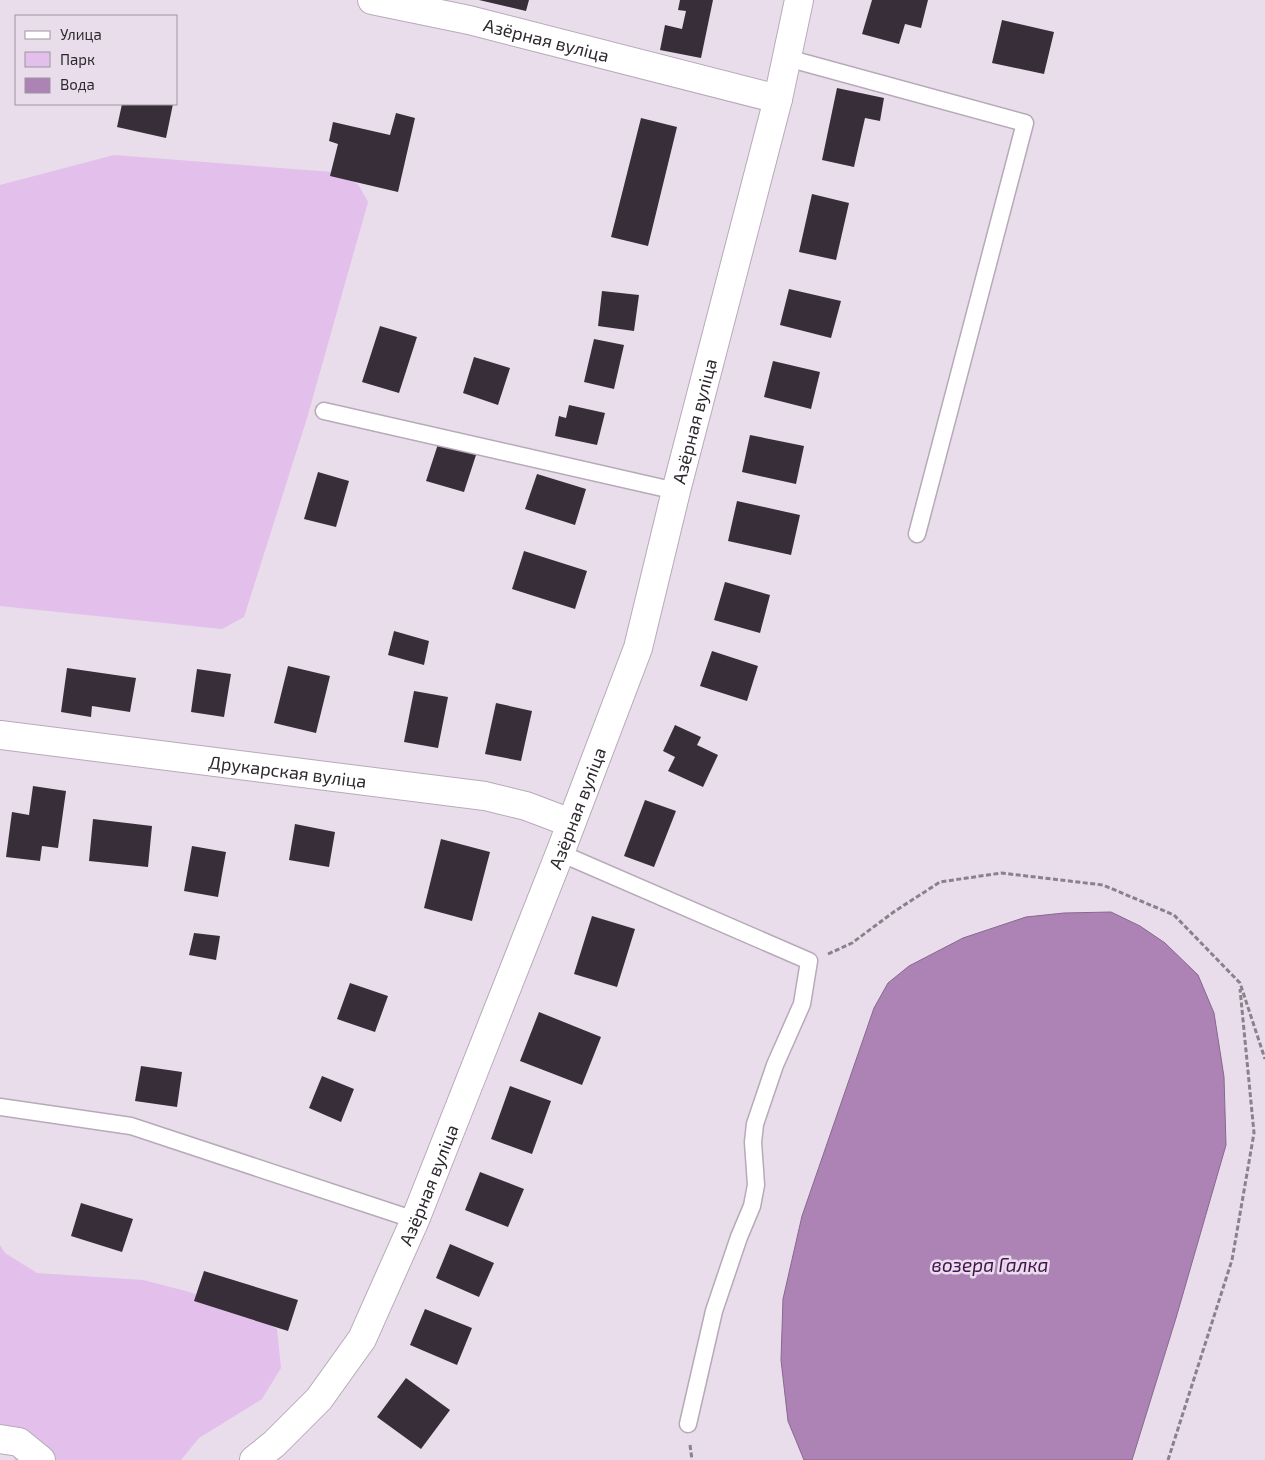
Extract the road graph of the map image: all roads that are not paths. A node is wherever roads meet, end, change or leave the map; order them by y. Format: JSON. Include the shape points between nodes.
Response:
{"nodes":[{"id":1,"x":372,"y":0,"type":"edge"},
{"id":2,"x":799,"y":0,"type":"edge"},
{"id":3,"x":787,"y":58,"type":"junction"},
{"id":4,"x":778,"y":99,"type":"junction"},
{"id":5,"x":324,"y":411,"type":"dead end"},
{"id":6,"x":676,"y":490,"type":"junction"},
{"id":7,"x":917,"y":534,"type":"dead end"},
{"id":8,"x":0,"y":734,"type":"edge"},
{"id":9,"x":571,"y":823,"type":"junction"},
{"id":10,"x":560,"y":853,"type":"junction"},
{"id":11,"x":0,"y":1107,"type":"edge"},
{"id":12,"x":415,"y":1220,"type":"junction"},
{"id":13,"x":688,"y":1424,"type":"dead end"},
{"id":14,"x":0,"y":1439,"type":"edge"},
{"id":15,"x":41,"y":1460,"type":"edge"},
{"id":16,"x":254,"y":1460,"type":"edge"}],
"edges":[{"from":1,"to":4,"type":"street","name":"Азёрная вуліца","via":[[469,20]]},
{"from":2,"to":3,"type":"street","name":"Азёрная вуліца"},
{"from":3,"to":4,"type":"street","name":"Азёрная вуліца"},
{"from":3,"to":7,"type":"lane","via":[[1025,123]]},
{"from":4,"to":6,"type":"street","name":"Азёрная вуліца"},
{"from":5,"to":6,"type":"lane"},
{"from":6,"to":9,"type":"street","name":"Азёрная вуліца","via":[[638,648]]},
{"from":8,"to":9,"type":"street","name":"Друкарская вуліца","via":[[485,796],[526,806]]},
{"from":9,"to":10,"type":"street","name":"Азёрная вуліца"},
{"from":10,"to":12,"type":"street","name":"Азёрная вуліца"},
{"from":10,"to":13,"type":"lane","via":[[809,962],[802,1004],[775,1066],[755,1124],[756,1185],[752,1206],[714,1311]]},
{"from":11,"to":12,"type":"lane","via":[[131,1126]]},
{"from":12,"to":16,"type":"street","name":"Азёрная вуліца","via":[[362,1339],[319,1399]]},
{"from":14,"to":15,"type":"street","via":[[19,1442]]}]}
